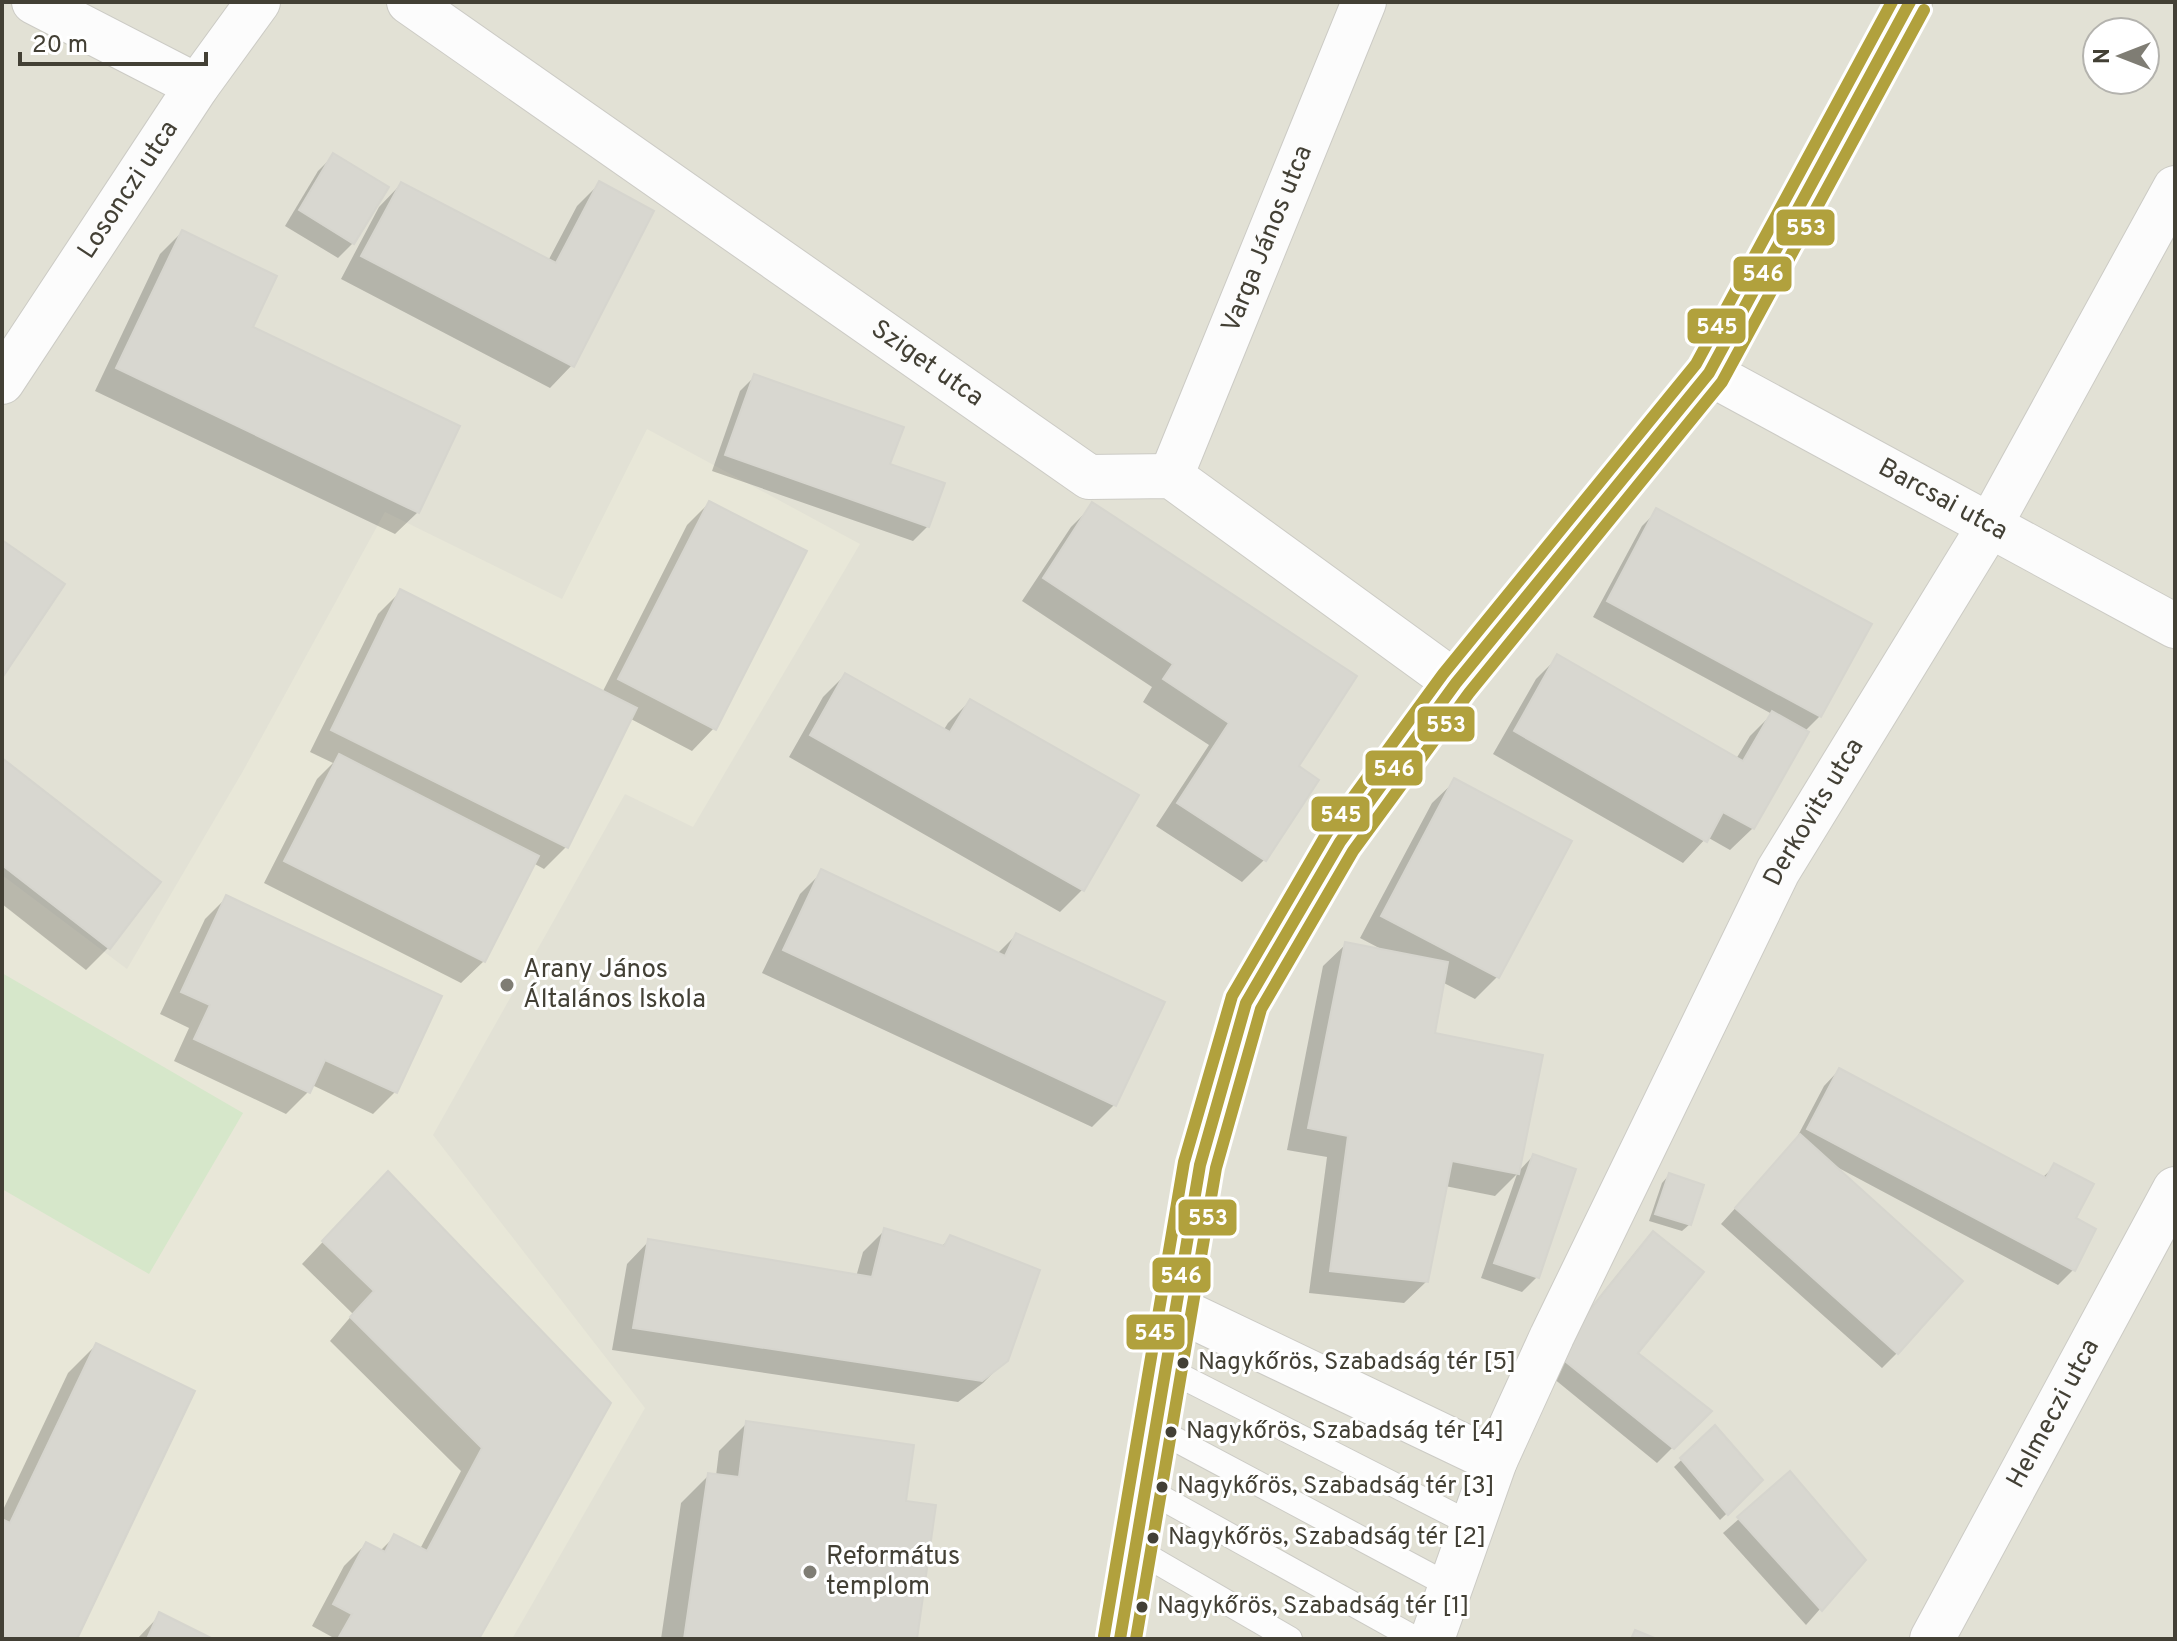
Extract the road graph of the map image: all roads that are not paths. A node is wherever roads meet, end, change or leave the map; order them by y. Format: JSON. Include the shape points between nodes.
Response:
{"nodes":[{"id":1,"x":34,"y":2,"type":"edge"},
{"id":2,"x":258,"y":2,"type":"edge"},
{"id":3,"x":409,"y":2,"type":"edge"},
{"id":4,"x":1364,"y":2,"type":"edge"},
{"id":5,"x":1910,"y":2,"type":"edge"},
{"id":6,"x":197,"y":86,"type":"junction"},
{"id":7,"x":2175,"y":188,"type":"edge"},
{"id":8,"x":1709,"y":373,"type":"junction"},
{"id":9,"x":2,"y":382,"type":"edge"},
{"id":10,"x":1171,"y":476,"type":"junction"},
{"id":11,"x":1990,"y":525,"type":"junction"},
{"id":12,"x":2175,"y":626,"type":"edge"},
{"id":13,"x":1456,"y":683,"type":"junction"},
{"id":14,"x":2175,"y":1189,"type":"edge"},
{"id":15,"x":1177,"y":1309,"type":"junction"},
{"id":16,"x":1167,"y":1369,"type":"junction"},
{"id":17,"x":1156,"y":1429,"type":"junction"},
{"id":18,"x":1495,"y":1461,"type":"junction"},
{"id":19,"x":1146,"y":1489,"type":"junction"},
{"id":20,"x":1473,"y":1525,"type":"junction"},
{"id":21,"x":1135,"y":1549,"type":"junction"},
{"id":22,"x":1450,"y":1586,"type":"junction"},
{"id":23,"x":1129,"y":1635,"type":"edge"},
{"id":24,"x":1290,"y":1639,"type":"edge"},
{"id":25,"x":1416,"y":1639,"type":"edge"},
{"id":26,"x":1432,"y":1639,"type":"edge"},
{"id":27,"x":1932,"y":1639,"type":"edge"}],
"edges":[{"from":1,"to":6,"type":"street"},
{"from":2,"to":6,"type":"street","name":"Losonczi utca"},
{"from":3,"to":10,"type":"street","name":"Sziget utca","via":[[1089,477]]},
{"from":4,"to":10,"type":"street","name":"Varga János utca"},
{"from":5,"to":8,"type":"main road"},
{"from":6,"to":9,"type":"street","name":"Losonczi utca"},
{"from":7,"to":11,"type":"street","name":"Derkovits utca"},
{"from":8,"to":11,"type":"street","name":"Barcsai utca"},
{"from":8,"to":13,"type":"main road"},
{"from":10,"to":13,"type":"street"},
{"from":11,"to":12,"type":"street","name":"Barcsai utca"},
{"from":11,"to":18,"type":"street","name":"Derkovits utca","via":[[1778,871]]},
{"from":13,"to":15,"type":"main road","via":[[1340,842],[1246,1003],[1200,1165]]},
{"from":14,"to":27,"type":"street","name":"Helmeczi utca"},
{"from":15,"to":16,"type":"main road"},
{"from":15,"to":18,"type":"street"},
{"from":16,"to":17,"type":"main road"},
{"from":16,"to":20,"type":"lane"},
{"from":17,"to":19,"type":"main road"},
{"from":17,"to":22,"type":"lane"},
{"from":18,"to":20,"type":"street","name":"Derkovits utca"},
{"from":19,"to":21,"type":"main road"},
{"from":19,"to":25,"type":"lane"},
{"from":20,"to":22,"type":"street","name":"Derkovits utca"},
{"from":21,"to":23,"type":"main road"},
{"from":21,"to":24,"type":"lane"},
{"from":22,"to":26,"type":"street","name":"Derkovits utca"}]}
